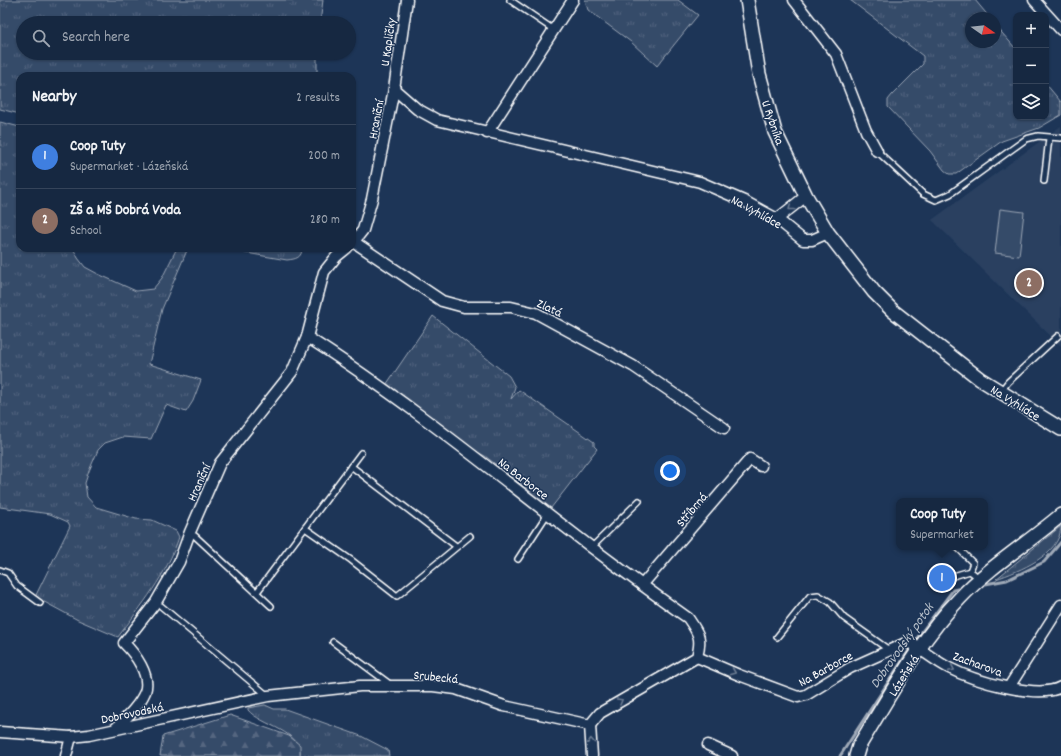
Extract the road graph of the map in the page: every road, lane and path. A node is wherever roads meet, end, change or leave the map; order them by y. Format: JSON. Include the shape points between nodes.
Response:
{"nodes":[{"id":1,"x":407,"y":0,"type":"edge"},
{"id":2,"x":510,"y":0,"type":"edge"},
{"id":3,"x":573,"y":0,"type":"edge"},
{"id":4,"x":747,"y":0,"type":"edge"},
{"id":5,"x":794,"y":0,"type":"edge"},
{"id":6,"x":1034,"y":0,"type":"edge"},
{"id":7,"x":554,"y":30,"type":"junction"},
{"id":8,"x":1061,"y":30,"type":"edge"},
{"id":9,"x":394,"y":89,"type":"junction"},
{"id":10,"x":488,"y":133,"type":"junction"},
{"id":11,"x":1050,"y":138,"type":"junction"},
{"id":12,"x":1061,"y":138,"type":"edge"},
{"id":13,"x":877,"y":151,"type":"joint"},
{"id":14,"x":1044,"y":181,"type":"dead end"},
{"id":15,"x":806,"y":196,"type":"junction"},
{"id":16,"x":777,"y":219,"type":"junction"},
{"id":17,"x":828,"y":233,"type":"junction"},
{"id":18,"x":356,"y":239,"type":"edge"},
{"id":19,"x":356,"y":248,"type":"edge"},
{"id":20,"x":342,"y":252,"type":"edge"},
{"id":21,"x":1058,"y":336,"type":"dead end"},
{"id":22,"x":307,"y":337,"type":"junction"},
{"id":23,"x":1000,"y":392,"type":"junction"},
{"id":24,"x":724,"y":428,"type":"dead end"},
{"id":25,"x":1061,"y":429,"type":"edge"},
{"id":26,"x":361,"y":453,"type":"dead end"},
{"id":27,"x":351,"y":466,"type":"junction"},
{"id":28,"x":761,"y":466,"type":"dead end"},
{"id":29,"x":639,"y":501,"type":"dead end"},
{"id":30,"x":548,"y":513,"type":"junction"},
{"id":31,"x":1061,"y":515,"type":"edge"},
{"id":32,"x":304,"y":528,"type":"junction"},
{"id":33,"x":195,"y":536,"type":"dead end"},
{"id":34,"x":470,"y":536,"type":"dead end"},
{"id":35,"x":456,"y":546,"type":"junction"},
{"id":36,"x":592,"y":548,"type":"junction"},
{"id":37,"x":960,"y":550,"type":"edge"},
{"id":38,"x":518,"y":559,"type":"dead end"},
{"id":39,"x":0,"y":570,"type":"edge"},
{"id":40,"x":974,"y":575,"type":"junction"},
{"id":41,"x":950,"y":577,"type":"dead end"},
{"id":42,"x":642,"y":585,"type":"junction"},
{"id":43,"x":256,"y":592,"type":"junction"},
{"id":44,"x":40,"y":604,"type":"dead end"},
{"id":45,"x":1061,"y":605,"type":"edge"},
{"id":46,"x":161,"y":606,"type":"dead end"},
{"id":47,"x":271,"y":606,"type":"dead end"},
{"id":48,"x":777,"y":637,"type":"dead end"},
{"id":49,"x":333,"y":642,"type":"dead end"},
{"id":50,"x":915,"y":645,"type":"junction"},
{"id":51,"x":889,"y":650,"type":"junction"},
{"id":52,"x":697,"y":657,"type":"junction"},
{"id":53,"x":394,"y":686,"type":"junction"},
{"id":54,"x":1009,"y":687,"type":"junction"},
{"id":55,"x":1061,"y":687,"type":"edge"},
{"id":56,"x":268,"y":696,"type":"junction"},
{"id":57,"x":590,"y":725,"type":"junction"},
{"id":58,"x":116,"y":728,"type":"junction"},
{"id":59,"x":0,"y":732,"type":"edge"},
{"id":60,"x":71,"y":737,"type":"junction"},
{"id":61,"x":708,"y":745,"type":"dead end"},
{"id":62,"x":66,"y":756,"type":"edge"},
{"id":63,"x":592,"y":756,"type":"edge"},
{"id":64,"x":732,"y":756,"type":"edge"},
{"id":65,"x":856,"y":756,"type":"edge"}],
"edges":[{"from":1,"to":9,"type":"street","name":"U Kapličky"},
{"from":2,"to":7,"type":"lane"},
{"from":3,"to":7,"type":"street"},
{"from":4,"to":15,"type":"street","name":"U Rybníka","via":[[759,74],[775,132]]},
{"from":5,"to":13,"type":"street","via":[[836,54],[866,131]]},
{"from":6,"to":8,"type":"street"},
{"from":7,"to":10,"type":"street"},
{"from":9,"to":10,"type":"street","name":"Na Vyhlídce","via":[[417,109],[437,120]]},
{"from":9,"to":18,"type":"street","name":"Hraniční","via":[[372,199],[363,230]]},
{"from":10,"to":16,"type":"street","name":"Na Vyhlídce","via":[[700,182]]},
{"from":11,"to":12,"type":"lane"},
{"from":11,"to":13,"type":"lane","via":[[1038,136],[1026,139],[950,194],[936,200],[923,194]]},
{"from":11,"to":14,"type":"lane"},
{"from":15,"to":16,"type":"street","one_way":true},
{"from":15,"to":17,"type":"street","name":"U Rybníka"},
{"from":16,"to":17,"type":"street","name":"Na Vyhlídce","via":[[803,240],[812,240]]},
{"from":17,"to":23,"type":"street","name":"Na Vyhlídce","via":[[874,292],[893,311],[967,370]]},
{"from":19,"to":24,"type":"street","name":"Zlatá","via":[[442,301],[464,307],[511,307],[536,313],[633,366]]},
{"from":20,"to":22,"type":"street","name":"Hraniční","via":[[324,272]]},
{"from":21,"to":23,"type":"lane"},
{"from":22,"to":30,"type":"street","name":"Na Barborce","via":[[412,409]]},
{"from":22,"to":58,"type":"street","name":"Hraniční","via":[[298,361],[283,385],[220,464],[190,532],[180,562],[156,602],[124,643],[134,652],[145,675],[145,691]]},
{"from":23,"to":25,"type":"street","name":"Na Vyhlídce"},
{"from":26,"to":27,"type":"lane"},
{"from":27,"to":32,"type":"lane"},
{"from":27,"to":35,"type":"lane"},
{"from":28,"to":42,"type":"street","name":"Stříbrná","via":[[750,459]]},
{"from":29,"to":36,"type":"lane"},
{"from":30,"to":36,"type":"street","name":"Na Barborce"},
{"from":30,"to":38,"type":"lane"},
{"from":31,"to":40,"type":"street"},
{"from":32,"to":35,"type":"lane","via":[[397,596]]},
{"from":32,"to":43,"type":"lane"},
{"from":33,"to":43,"type":"lane"},
{"from":34,"to":35,"type":"lane"},
{"from":36,"to":42,"type":"street","name":"Na Barborce"},
{"from":37,"to":40,"type":"lane","via":[[973,563]]},
{"from":39,"to":44,"type":"lane","via":[[8,573],[18,586]]},
{"from":40,"to":41,"type":"lane"},
{"from":40,"to":50,"type":"street","name":"Lázeňská","via":[[958,599]]},
{"from":42,"to":52,"type":"street","name":"Na Barborce","via":[[688,618],[698,633],[701,644]]},
{"from":43,"to":47,"type":"lane"},
{"from":45,"to":54,"type":"street","name":"Zacharova"},
{"from":46,"to":56,"type":"lane"},
{"from":48,"to":51,"type":"lane","via":[[810,596],[818,594],[830,602],[844,618]]},
{"from":49,"to":53,"type":"lane"},
{"from":50,"to":51,"type":"street","name":"Na Barborce"},
{"from":50,"to":54,"type":"street","name":"Zacharova","one_way":true,"via":[[949,668],[991,685]]},
{"from":50,"to":65,"type":"street","name":"Lázeňská","via":[[859,746]]},
{"from":52,"to":51,"type":"street","name":"Na Barborce","one_way":true,"via":[[791,695],[804,696],[850,668]]},
{"from":57,"to":52,"type":"street","one_way":true,"via":[[600,713]]},
{"from":53,"to":56,"type":"street","name":"Srubecká","via":[[360,686]]},
{"from":53,"to":57,"type":"street","name":"Srubecká","via":[[456,689],[504,706]]},
{"from":54,"to":55,"type":"street","name":"Zacharova","via":[[1034,691],[1055,690]]},
{"from":56,"to":58,"type":"street","name":"Dobrovodská"},
{"from":63,"to":57,"type":"street","one_way":true},
{"from":58,"to":60,"type":"street","name":"Dobrovodská"},
{"from":59,"to":60,"type":"street","name":"Dobrovodská"},
{"from":60,"to":62,"type":"street"},
{"from":61,"to":64,"type":"street"}]}
